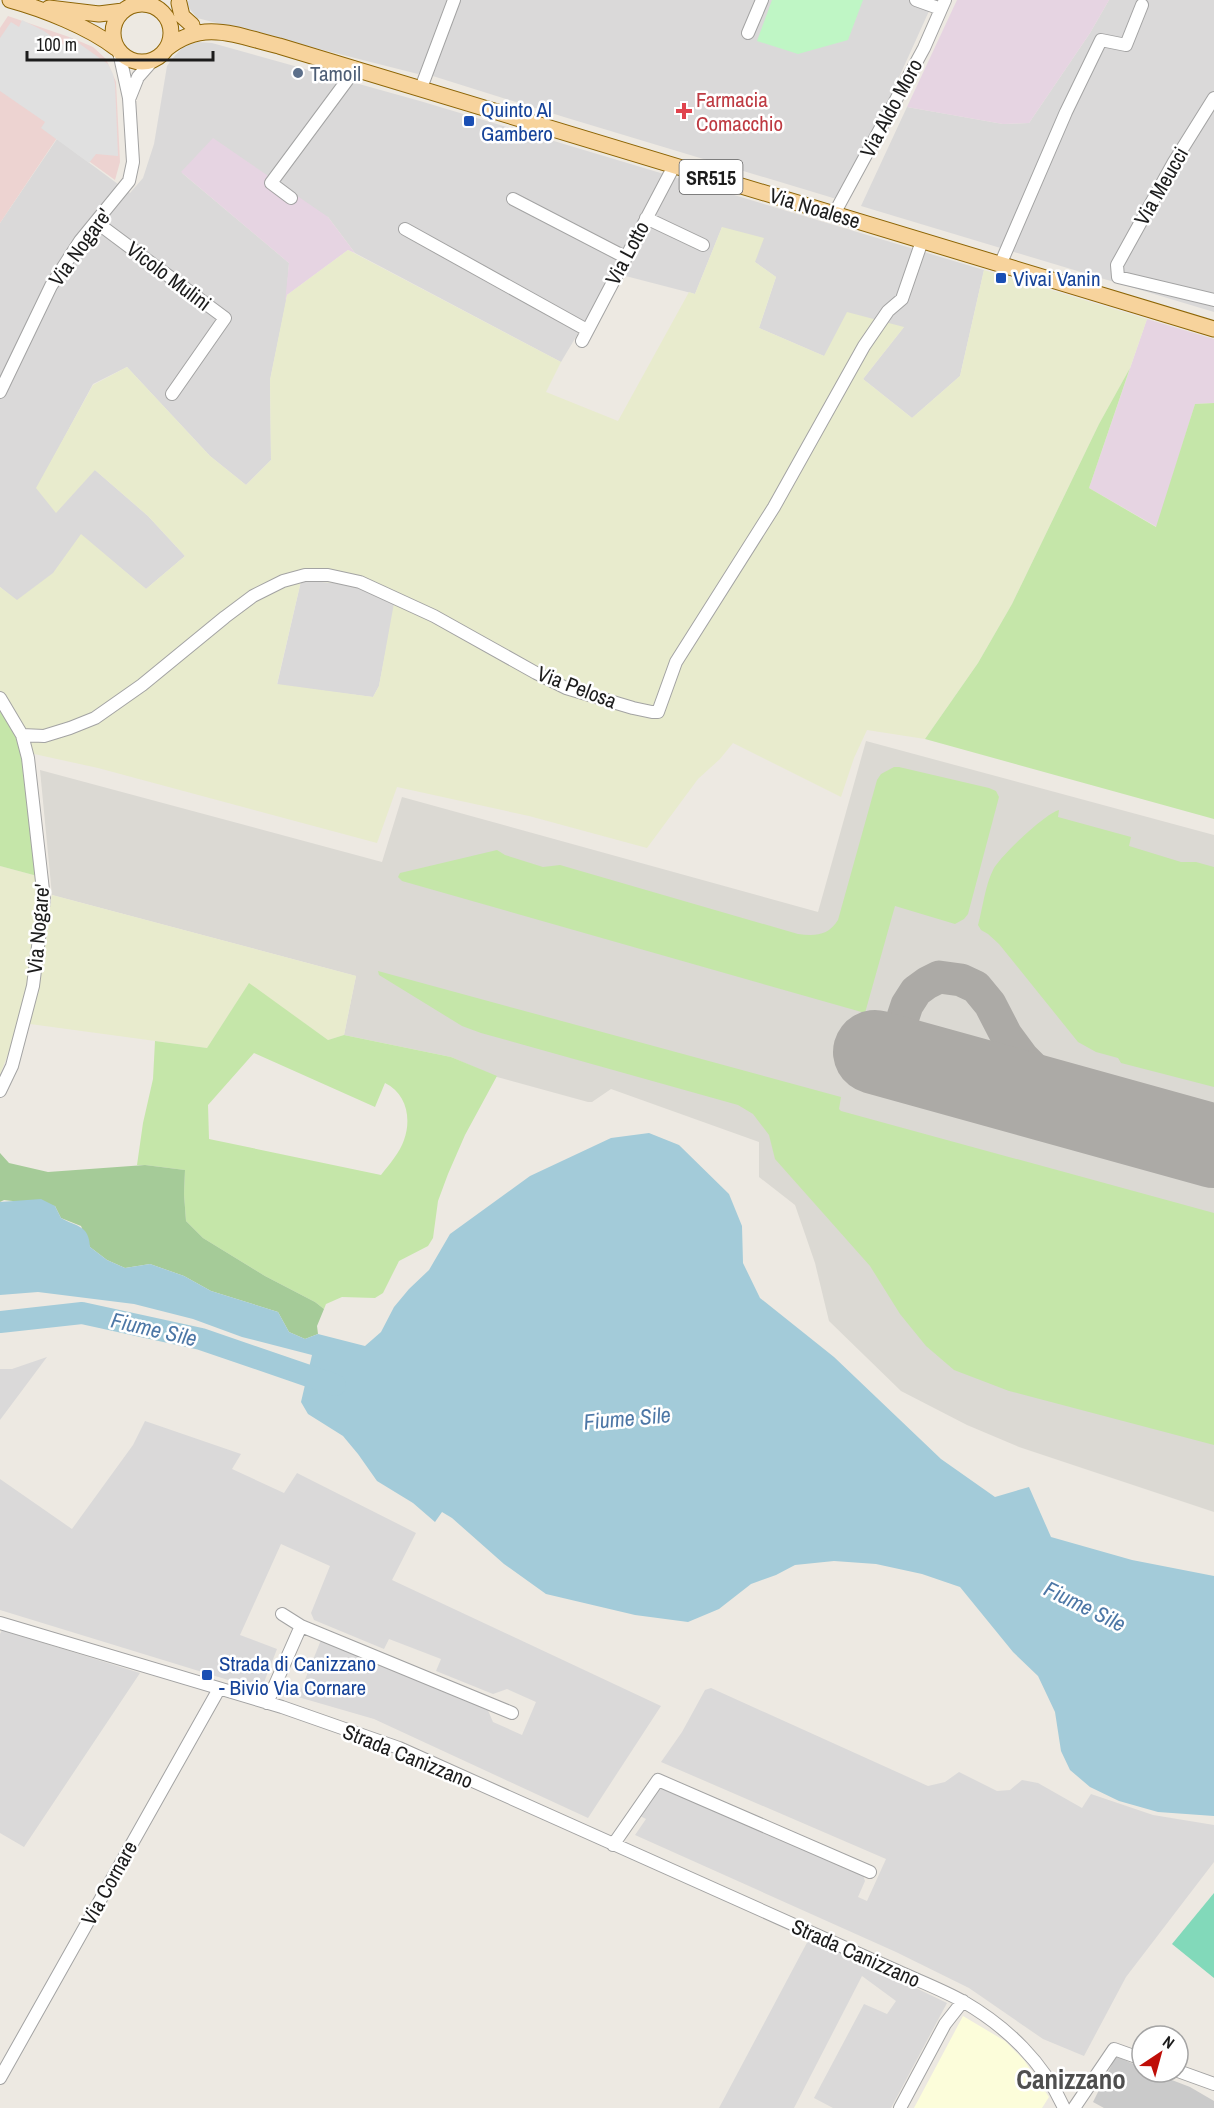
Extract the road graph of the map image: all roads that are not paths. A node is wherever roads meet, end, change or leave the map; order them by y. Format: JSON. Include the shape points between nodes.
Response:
{"nodes":[{"id":1,"x":10,"y":0,"type":"edge"},
{"id":2,"x":454,"y":0,"type":"edge"},
{"id":3,"x":762,"y":0,"type":"edge"},
{"id":4,"x":916,"y":0,"type":"edge"},
{"id":5,"x":155,"y":2,"type":"edge"},
{"id":6,"x":179,"y":2,"type":"edge"},
{"id":7,"x":943,"y":4,"type":"edge"},
{"id":8,"x":1142,"y":5,"type":"dead end"},
{"id":9,"x":34,"y":6,"type":"junction"},
{"id":10,"x":123,"y":11,"type":"junction"},
{"id":11,"x":169,"y":22,"type":"junction"},
{"id":12,"x":200,"y":28,"type":"junction"},
{"id":13,"x":748,"y":33,"type":"dead end"},
{"id":14,"x":166,"y":49,"type":"junction"},
{"id":15,"x":118,"y":50,"type":"junction"},
{"id":16,"x":153,"y":60,"type":"junction"},
{"id":17,"x":353,"y":67,"type":"junction"},
{"id":18,"x":422,"y":88,"type":"junction"},
{"id":19,"x":129,"y":98,"type":"junction"},
{"id":20,"x":1214,"y":98,"type":"edge"},
{"id":21,"x":674,"y":166,"type":"junction"},
{"id":22,"x":291,"y":198,"type":"dead end"},
{"id":23,"x":513,"y":199,"type":"dead end"},
{"id":24,"x":834,"y":214,"type":"junction"},
{"id":25,"x":646,"y":218,"type":"junction"},
{"id":26,"x":96,"y":222,"type":"junction"},
{"id":27,"x":405,"y":230,"type":"dead end"},
{"id":28,"x":922,"y":241,"type":"junction"},
{"id":29,"x":703,"y":245,"type":"dead end"},
{"id":30,"x":625,"y":257,"type":"junction"},
{"id":31,"x":1000,"y":265,"type":"junction"},
{"id":32,"x":1118,"y":277,"type":"junction"},
{"id":33,"x":1108,"y":297,"type":"junction"},
{"id":34,"x":1214,"y":300,"type":"edge"},
{"id":35,"x":1214,"y":329,"type":"edge"},
{"id":36,"x":3,"y":375,"type":"edge"},
{"id":37,"x":0,"y":392,"type":"edge"},
{"id":38,"x":172,"y":394,"type":"dead end"},
{"id":39,"x":0,"y":698,"type":"edge"},
{"id":40,"x":22,"y":735,"type":"junction"},
{"id":41,"x":0,"y":1091,"type":"edge"},
{"id":42,"x":282,"y":1614,"type":"dead end"},
{"id":43,"x":0,"y":1623,"type":"edge"},
{"id":44,"x":301,"y":1626,"type":"junction"},
{"id":45,"x":219,"y":1689,"type":"junction"},
{"id":46,"x":267,"y":1703,"type":"junction"},
{"id":47,"x":512,"y":1713,"type":"dead end"},
{"id":48,"x":613,"y":1845,"type":"junction"},
{"id":49,"x":870,"y":1872,"type":"dead end"},
{"id":50,"x":963,"y":2001,"type":"junction"},
{"id":51,"x":1130,"y":2055,"type":"edge"},
{"id":52,"x":1190,"y":2076,"type":"edge"},
{"id":53,"x":0,"y":2078,"type":"edge"},
{"id":54,"x":1214,"y":2084,"type":"edge"},
{"id":55,"x":900,"y":2108,"type":"edge"},
{"id":56,"x":1064,"y":2108,"type":"edge"},
{"id":57,"x":1074,"y":2108,"type":"edge"}],
"edges":[{"from":1,"to":9,"type":"main road"},
{"from":2,"to":18,"type":"street"},
{"from":3,"to":13,"type":"street"},
{"from":4,"to":7,"type":"street"},
{"from":5,"to":10,"type":"main road"},
{"from":5,"to":11,"type":"main road"},
{"from":6,"to":11,"type":"main road"},
{"from":6,"to":12,"type":"main road","via":[[182,16]]},
{"from":7,"to":24,"type":"street","name":"Via Aldo Moro","via":[[924,48]]},
{"from":8,"to":31,"type":"street","via":[[1126,45],[1101,40]]},
{"from":9,"to":10,"type":"main road","via":[[99,14]]},
{"from":9,"to":15,"type":"main road","via":[[91,32]]},
{"from":10,"to":15,"type":"main road","via":[[112,35]]},
{"from":11,"to":12,"type":"main road","name":"Via Noalese"},
{"from":11,"to":14,"type":"main road","via":[[171,39]]},
{"from":12,"to":14,"type":"main road"},
{"from":12,"to":17,"type":"main road","name":"Via Noalese","number":"SR515"},
{"from":14,"to":16,"type":"main road"},
{"from":15,"to":16,"type":"main road","via":[[131,61]]},
{"from":15,"to":19,"type":"street","name":"Via Nogare'"},
{"from":16,"to":19,"type":"street","via":[[138,77]]},
{"from":17,"to":18,"type":"main road","name":"Via Noalese","number":"SR515"},
{"from":17,"to":22,"type":"street","via":[[271,183]]},
{"from":18,"to":21,"type":"main road","name":"Via Noalese","number":"SR515"},
{"from":19,"to":26,"type":"street","name":"Via Nogare'","via":[[132,173]]},
{"from":20,"to":32,"type":"street","name":"Via Meucci","via":[[1117,265]]},
{"from":21,"to":24,"type":"main road","name":"Via Noalese","number":"SR515"},
{"from":21,"to":25,"type":"street","name":"Via Lotto"},
{"from":23,"to":30,"type":"street"},
{"from":24,"to":28,"type":"main road","name":"Via Noalese","number":"SR515"},
{"from":25,"to":29,"type":"street"},
{"from":25,"to":30,"type":"street","name":"Via Lotto"},
{"from":26,"to":36,"type":"street","name":"Via Nogare'","via":[[51,286]]},
{"from":26,"to":38,"type":"street","name":"Vicolo Mulini","via":[[225,318]]},
{"from":27,"to":30,"type":"street","name":"Via Lotto","via":[[584,335]]},
{"from":28,"to":31,"type":"main road","name":"Via Noalese","number":"SR515"},
{"from":28,"to":40,"type":"street","name":"Via Pelosa","via":[[902,299],[888,311],[864,346],[774,507],[676,662],[658,712],[566,688],[434,616],[360,582],[305,575],[253,596],[95,718],[44,736]]},
{"from":31,"to":33,"type":"main road","name":"Via Noalese","number":"SR515"},
{"from":32,"to":33,"type":"street","name":"Via Meucci"},
{"from":32,"to":34,"type":"street"},
{"from":33,"to":35,"type":"main road","name":"Via Noalese","number":"SR515"},
{"from":36,"to":37,"type":"street","name":"Via Nogare'"},
{"from":39,"to":40,"type":"street","name":"Via Nogare'"},
{"from":40,"to":41,"type":"street","name":"Via Nogare'","via":[[44,899],[33,986],[12,1066]]},
{"from":42,"to":44,"type":"street"},
{"from":43,"to":45,"type":"street","name":"Strada Canizzano"},
{"from":44,"to":46,"type":"street"},
{"from":44,"to":47,"type":"street"},
{"from":45,"to":46,"type":"street","name":"Strada Canizzano"},
{"from":45,"to":53,"type":"street","name":"Via Cornare"},
{"from":46,"to":48,"type":"street","name":"Strada Canizzano","via":[[399,1748]]},
{"from":48,"to":49,"type":"street","via":[[658,1780]]},
{"from":48,"to":50,"type":"street","name":"Strada Canizzano"},
{"from":50,"to":55,"type":"street","via":[[945,2024]]},
{"from":50,"to":56,"type":"street","name":"Strada Canizzano","via":[[1030,2055]]},
{"from":51,"to":57,"type":"street","via":[[1114,2049]]},
{"from":52,"to":54,"type":"street"}]}
